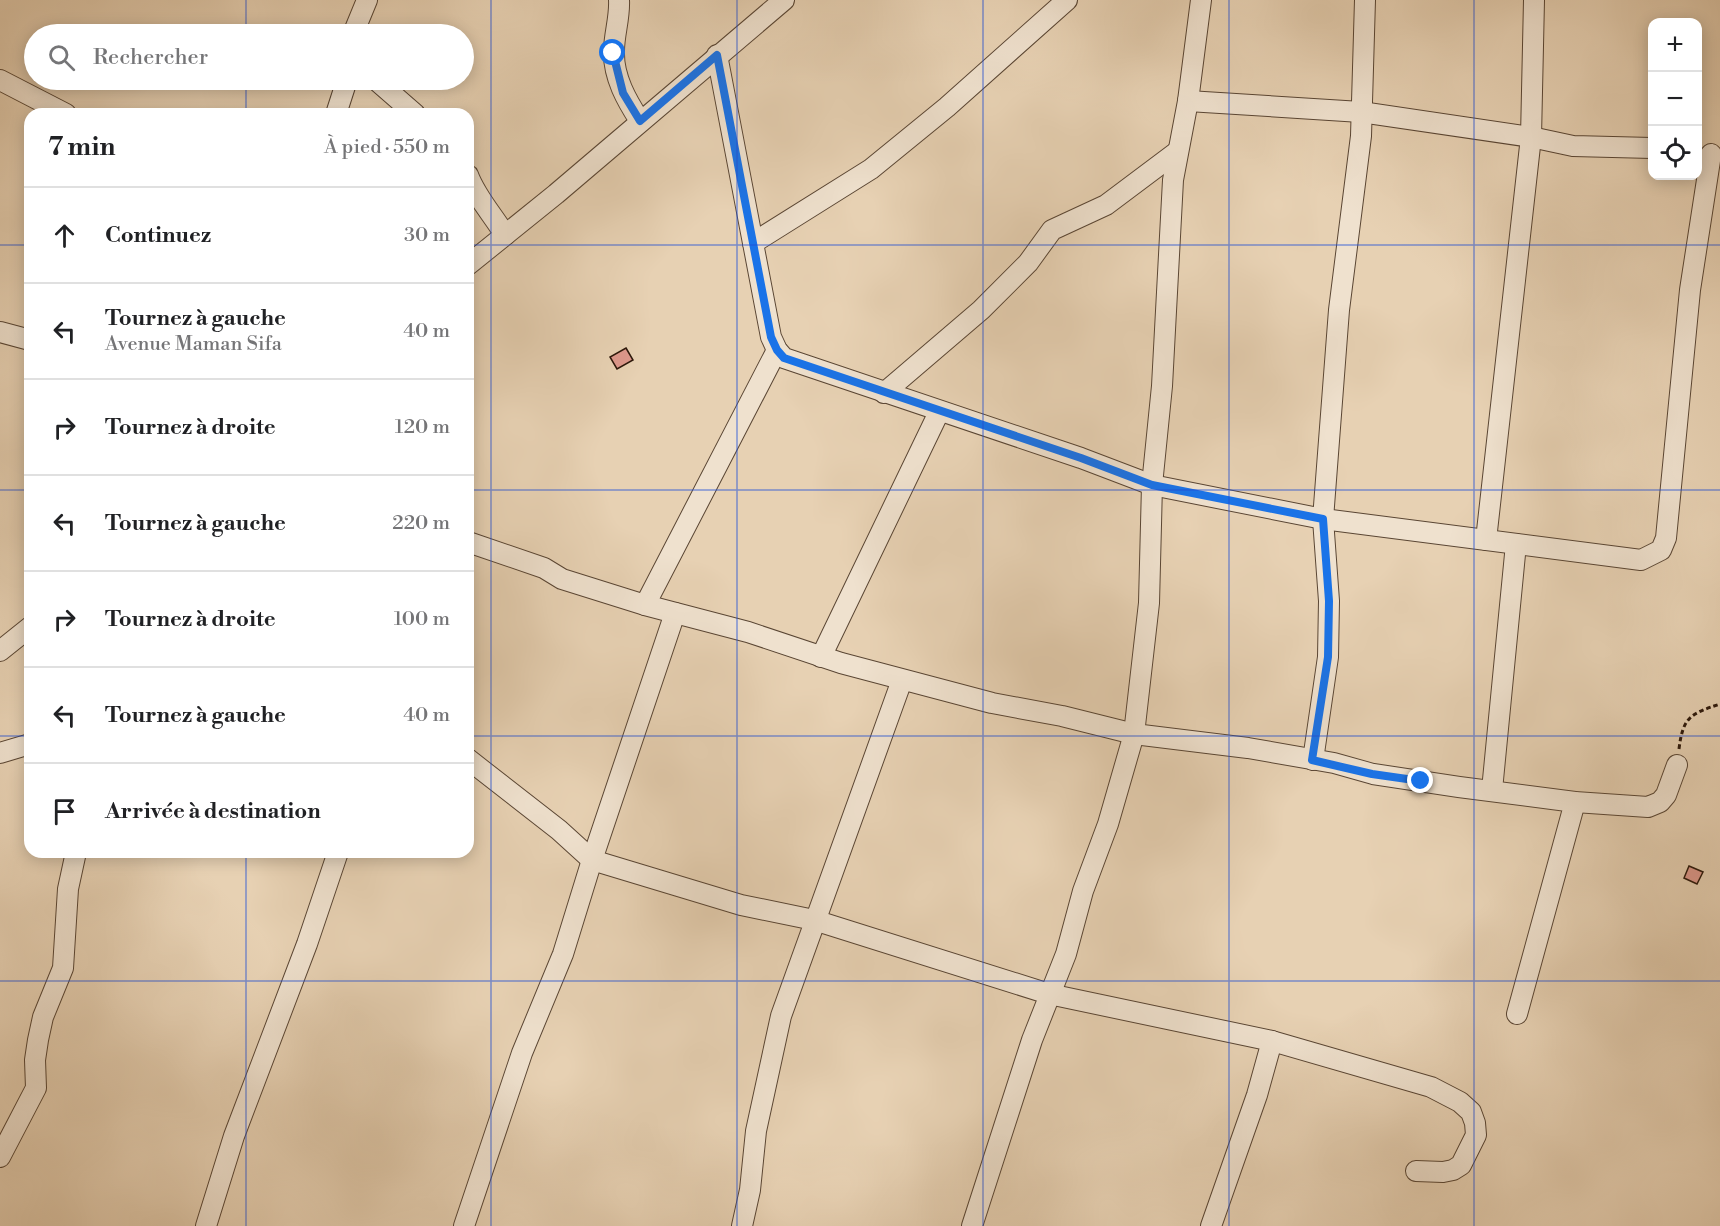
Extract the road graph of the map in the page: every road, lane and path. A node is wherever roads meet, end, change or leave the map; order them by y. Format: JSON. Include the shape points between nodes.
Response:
{"nodes":[{"id":1,"x":619,"y":0,"type":"edge"},
{"id":2,"x":784,"y":0,"type":"edge"},
{"id":3,"x":1067,"y":0,"type":"edge"},
{"id":4,"x":1201,"y":0,"type":"edge"},
{"id":5,"x":1365,"y":0,"type":"edge"},
{"id":6,"x":1534,"y":0,"type":"edge"},
{"id":7,"x":360,"y":3,"type":"edge"},
{"id":8,"x":355,"y":24,"type":"edge"},
{"id":9,"x":717,"y":55,"type":"junction"},
{"id":10,"x":0,"y":80,"type":"edge"},
{"id":11,"x":344,"y":90,"type":"edge"},
{"id":12,"x":387,"y":90,"type":"edge"},
{"id":13,"x":1188,"y":101,"type":"junction"},
{"id":14,"x":54,"y":108,"type":"edge"},
{"id":15,"x":338,"y":108,"type":"edge"},
{"id":16,"x":408,"y":108,"type":"edge"},
{"id":17,"x":1361,"y":112,"type":"junction"},
{"id":18,"x":640,"y":121,"type":"junction"},
{"id":19,"x":1531,"y":137,"type":"junction"},
{"id":20,"x":1648,"y":148,"type":"edge"},
{"id":21,"x":1178,"y":151,"type":"junction"},
{"id":22,"x":1710,"y":154,"type":"edge"},
{"id":23,"x":474,"y":188,"type":"edge"},
{"id":24,"x":505,"y":235,"type":"junction"},
{"id":25,"x":753,"y":243,"type":"junction"},
{"id":26,"x":474,"y":260,"type":"edge"},
{"id":27,"x":0,"y":332,"type":"edge"},
{"id":28,"x":24,"y":338,"type":"edge"},
{"id":29,"x":777,"y":350,"type":"junction"},
{"id":30,"x":884,"y":393,"type":"junction"},
{"id":31,"x":939,"y":412,"type":"junction"},
{"id":32,"x":1152,"y":485,"type":"junction"},
{"id":33,"x":1323,"y":519,"type":"junction"},
{"id":34,"x":1486,"y":540,"type":"junction"},
{"id":35,"x":474,"y":544,"type":"edge"},
{"id":36,"x":1516,"y":544,"type":"junction"},
{"id":37,"x":645,"y":605,"type":"junction"},
{"id":38,"x":675,"y":613,"type":"junction"},
{"id":39,"x":24,"y":632,"type":"edge"},
{"id":40,"x":0,"y":650,"type":"edge"},
{"id":41,"x":821,"y":657,"type":"junction"},
{"id":42,"x":902,"y":680,"type":"junction"},
{"id":43,"x":1720,"y":704,"type":"edge"},
{"id":44,"x":1134,"y":734,"type":"junction"},
{"id":45,"x":24,"y":746,"type":"edge"},
{"id":46,"x":0,"y":753,"type":"edge"},
{"id":47,"x":1312,"y":760,"type":"junction"},
{"id":48,"x":474,"y":764,"type":"edge"},
{"id":49,"x":1677,"y":765,"type":"joint"},
{"id":50,"x":1492,"y":790,"type":"junction"},
{"id":51,"x":1575,"y":802,"type":"junction"},
{"id":52,"x":75,"y":858,"type":"edge"},
{"id":53,"x":336,"y":858,"type":"edge"},
{"id":54,"x":592,"y":860,"type":"junction"},
{"id":55,"x":814,"y":920,"type":"junction"},
{"id":56,"x":1049,"y":994,"type":"junction"},
{"id":57,"x":1517,"y":1014,"type":"dead end"},
{"id":58,"x":1272,"y":1041,"type":"junction"},
{"id":59,"x":0,"y":1157,"type":"edge"},
{"id":60,"x":1416,"y":1171,"type":"dead end"},
{"id":61,"x":206,"y":1226,"type":"edge"},
{"id":62,"x":464,"y":1226,"type":"edge"},
{"id":63,"x":742,"y":1226,"type":"edge"},
{"id":64,"x":972,"y":1226,"type":"edge"},
{"id":65,"x":1211,"y":1226,"type":"edge"}],
"edges":[{"from":1,"to":18,"type":"street","via":[[613,53],[623,93]]},
{"from":2,"to":9,"type":"street"},
{"from":3,"to":25,"type":"street","via":[[872,169]]},
{"from":4,"to":13,"type":"street"},
{"from":5,"to":17,"type":"street"},
{"from":6,"to":19,"type":"street"},
{"from":7,"to":8,"type":"street"},
{"from":9,"to":18,"type":"street"},
{"from":9,"to":25,"type":"street"},
{"from":10,"to":14,"type":"street"},
{"from":11,"to":15,"type":"street"},
{"from":12,"to":16,"type":"street"},
{"from":13,"to":17,"type":"street"},
{"from":13,"to":21,"type":"street"},
{"from":17,"to":19,"type":"street"},
{"from":17,"to":33,"type":"street","via":[[1362,136],[1334,368]]},
{"from":18,"to":24,"type":"street"},
{"from":19,"to":20,"type":"street","via":[[1573,146]]},
{"from":19,"to":34,"type":"street"},
{"from":21,"to":30,"type":"street","via":[[1106,205],[1052,230],[1028,263],[981,310]]},
{"from":21,"to":32,"type":"street"},
{"from":22,"to":36,"type":"street","via":[[1690,290],[1666,538],[1661,550],[1641,560]]},
{"from":23,"to":24,"type":"street"},
{"from":24,"to":26,"type":"street"},
{"from":25,"to":29,"type":"street","via":[[771,337]]},
{"from":27,"to":28,"type":"street"},
{"from":29,"to":30,"type":"street","via":[[790,360]]},
{"from":29,"to":37,"type":"street"},
{"from":30,"to":31,"type":"street"},
{"from":31,"to":32,"type":"street"},
{"from":31,"to":41,"type":"street"},
{"from":32,"to":33,"type":"street"},
{"from":32,"to":44,"type":"street","via":[[1149,603]]},
{"from":33,"to":34,"type":"street"},
{"from":33,"to":47,"type":"street","via":[[1329,601],[1328,657]]},
{"from":34,"to":36,"type":"street"},
{"from":35,"to":37,"type":"street","via":[[544,568],[562,579]]},
{"from":36,"to":50,"type":"street"},
{"from":37,"to":38,"type":"street"},
{"from":38,"to":41,"type":"street"},
{"from":38,"to":54,"type":"street"},
{"from":39,"to":40,"type":"street"},
{"from":41,"to":42,"type":"street"},
{"from":42,"to":44,"type":"street"},
{"from":42,"to":55,"type":"street"},
{"from":43,"to":49,"type":"path","via":[[1700,710],[1682,726]]},
{"from":44,"to":47,"type":"street"},
{"from":44,"to":56,"type":"street","via":[[1066,954]]},
{"from":45,"to":46,"type":"street"},
{"from":47,"to":50,"type":"street","via":[[1372,774]]},
{"from":48,"to":54,"type":"street"},
{"from":49,"to":51,"type":"street","via":[[1666,795],[1648,807]]},
{"from":50,"to":51,"type":"street"},
{"from":51,"to":57,"type":"street"},
{"from":52,"to":59,"type":"street","via":[[68,889],[63,968],[38,1040],[36,1088]]},
{"from":53,"to":61,"type":"street","via":[[234,1136]]},
{"from":54,"to":55,"type":"street","via":[[741,905]]},
{"from":54,"to":62,"type":"street","via":[[563,954],[522,1053]]},
{"from":55,"to":56,"type":"street"},
{"from":55,"to":63,"type":"street","via":[[781,1016],[756,1131]]},
{"from":56,"to":58,"type":"street"},
{"from":56,"to":64,"type":"street"},
{"from":58,"to":60,"type":"street","via":[[1431,1087],[1460,1102],[1476,1123],[1476,1136],[1461,1165],[1443,1172]]},
{"from":58,"to":65,"type":"street"}]}
